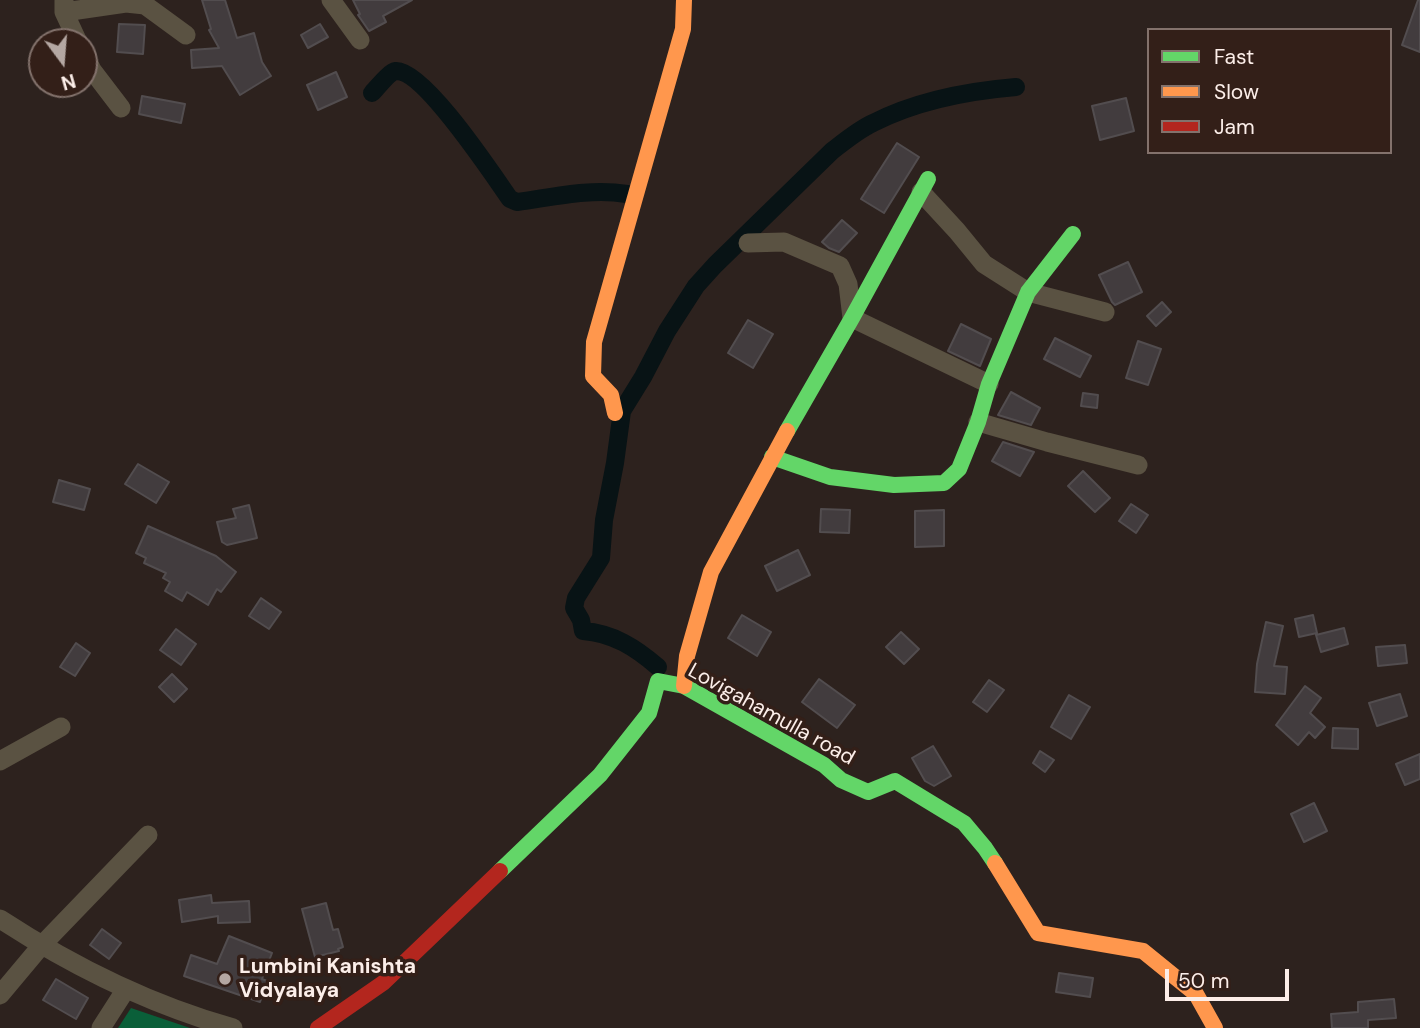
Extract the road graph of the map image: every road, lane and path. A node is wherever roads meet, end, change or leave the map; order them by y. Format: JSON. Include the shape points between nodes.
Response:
{"nodes":[{"id":1,"x":331,"y":0,"type":"edge"},
{"id":2,"x":684,"y":0,"type":"edge"},
{"id":3,"x":64,"y":6,"type":"edge"},
{"id":4,"x":73,"y":28,"type":"edge"},
{"id":5,"x":186,"y":35,"type":"dead end"},
{"id":6,"x":360,"y":40,"type":"dead end"},
{"id":7,"x":98,"y":79,"type":"edge"},
{"id":8,"x":121,"y":108,"type":"dead end"},
{"id":9,"x":924,"y":186,"type":"joint"},
{"id":10,"x":1073,"y":234,"type":"dead end"},
{"id":11,"x":748,"y":243,"type":"dead end"},
{"id":12,"x":1028,"y":292,"type":"junction"},
{"id":13,"x":1105,"y":312,"type":"dead end"},
{"id":14,"x":852,"y":318,"type":"junction"},
{"id":15,"x":989,"y":384,"type":"junction"},
{"id":16,"x":615,"y":413,"type":"dead end"},
{"id":17,"x":978,"y":422,"type":"junction"},
{"id":18,"x":772,"y":457,"type":"junction"},
{"id":19,"x":1138,"y":465,"type":"dead end"},
{"id":20,"x":684,"y":686,"type":"junction"},
{"id":21,"x":61,"y":727,"type":"dead end"},
{"id":22,"x":0,"y":761,"type":"edge"},
{"id":23,"x":148,"y":835,"type":"dead end"},
{"id":24,"x":0,"y":919,"type":"edge"},
{"id":25,"x":41,"y":946,"type":"junction"},
{"id":26,"x":126,"y":989,"type":"junction"},
{"id":27,"x":0,"y":995,"type":"edge"},
{"id":28,"x":101,"y":1028,"type":"edge"},
{"id":29,"x":233,"y":1028,"type":"edge"},
{"id":30,"x":318,"y":1028,"type":"edge"},
{"id":31,"x":1215,"y":1028,"type":"edge"}],
"edges":[{"from":1,"to":6,"type":"street"},
{"from":2,"to":16,"type":"street","via":[[682,29],[594,342],[593,376],[611,396]]},
{"from":3,"to":4,"type":"street"},
{"from":3,"to":5,"type":"street","via":[[145,5]]},
{"from":7,"to":8,"type":"street"},
{"from":9,"to":12,"type":"street","via":[[984,264]]},
{"from":9,"to":14,"type":"street"},
{"from":10,"to":12,"type":"street"},
{"from":11,"to":14,"type":"street","via":[[784,242],[840,265],[848,284]]},
{"from":12,"to":13,"type":"street"},
{"from":12,"to":15,"type":"street"},
{"from":14,"to":15,"type":"street"},
{"from":14,"to":18,"type":"street"},
{"from":15,"to":17,"type":"street"},
{"from":17,"to":18,"type":"street","via":[[959,469],[944,483],[894,485],[830,477]]},
{"from":17,"to":19,"type":"street"},
{"from":18,"to":20,"type":"street","via":[[711,572],[687,656]]},
{"from":20,"to":30,"type":"street","name":"Lovigahamulla road","via":[[658,681],[649,713],[600,775],[383,983]]},
{"from":20,"to":31,"type":"street","name":"Lovigahamulla road","via":[[824,765],[841,780],[868,792],[895,781],[942,808],[964,823],[985,848],[1038,933],[1143,951],[1196,994]]},
{"from":21,"to":22,"type":"street"},
{"from":23,"to":25,"type":"street"},
{"from":24,"to":25,"type":"street"},
{"from":25,"to":26,"type":"street"},
{"from":25,"to":27,"type":"street"},
{"from":26,"to":28,"type":"street"},
{"from":26,"to":29,"type":"street"}]}
